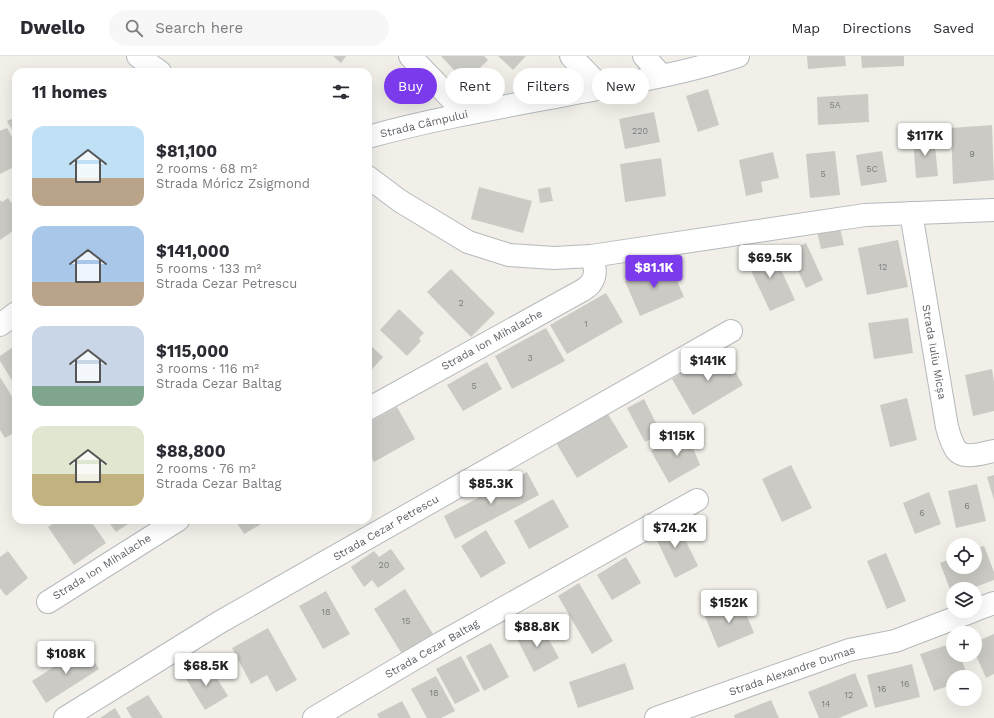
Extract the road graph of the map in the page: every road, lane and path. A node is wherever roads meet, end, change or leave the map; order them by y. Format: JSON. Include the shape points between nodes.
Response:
{"nodes":[{"id":1,"x":138,"y":56,"type":"edge"},
{"id":2,"x":410,"y":56,"type":"edge"},
{"id":3,"x":571,"y":56,"type":"edge"},
{"id":4,"x":644,"y":56,"type":"edge"},
{"id":5,"x":738,"y":56,"type":"edge"},
{"id":6,"x":154,"y":68,"type":"edge"},
{"id":7,"x":662,"y":76,"type":"junction"},
{"id":8,"x":592,"y":78,"type":"edge"},
{"id":9,"x":649,"y":79,"type":"edge"},
{"id":10,"x":592,"y":90,"type":"edge"},
{"id":11,"x":466,"y":114,"type":"junction"},
{"id":12,"x":372,"y":136,"type":"edge"},
{"id":13,"x":372,"y":180,"type":"edge"},
{"id":14,"x":994,"y":210,"type":"edge"},
{"id":15,"x":911,"y":213,"type":"junction"},
{"id":16,"x":591,"y":256,"type":"junction"},
{"id":17,"x":12,"y":316,"type":"edge"},
{"id":18,"x":0,"y":325,"type":"edge"},
{"id":19,"x":731,"y":331,"type":"dead end"},
{"id":20,"x":372,"y":407,"type":"edge"},
{"id":21,"x":994,"y":451,"type":"edge"},
{"id":22,"x":697,"y":500,"type":"dead end"},
{"id":23,"x":172,"y":524,"type":"edge"},
{"id":24,"x":48,"y":602,"type":"dead end"},
{"id":25,"x":994,"y":603,"type":"edge"},
{"id":26,"x":982,"y":608,"type":"edge"},
{"id":27,"x":955,"y":618,"type":"edge"},
{"id":28,"x":65,"y":718,"type":"edge"},
{"id":29,"x":314,"y":718,"type":"edge"},
{"id":30,"x":656,"y":718,"type":"edge"}],
"edges":[{"from":1,"to":6,"type":"street"},
{"from":2,"to":11,"type":"street"},
{"from":3,"to":8,"type":"street"},
{"from":4,"to":7,"type":"street"},
{"from":5,"to":7,"type":"street","name":"Strada Câmpului"},
{"from":7,"to":9,"type":"street","name":"Strada Câmpului"},
{"from":10,"to":11,"type":"street","name":"Strada Câmpului"},
{"from":11,"to":12,"type":"street","name":"Strada Câmpului"},
{"from":13,"to":16,"type":"street","via":[[400,201],[468,242],[510,255],[554,258]]},
{"from":14,"to":15,"type":"street"},
{"from":15,"to":16,"type":"street","via":[[865,215]]},
{"from":15,"to":21,"type":"street","name":"Strada Iuliu Micșa","via":[[947,427],[952,443],[956,450],[974,456]]},
{"from":16,"to":20,"type":"street","name":"Strada Ion Mihalache","via":[[595,272],[591,283],[583,290]]},
{"from":17,"to":18,"type":"street"},
{"from":19,"to":28,"type":"street","name":"Strada Cezar Petrescu","via":[[220,622]]},
{"from":22,"to":29,"type":"street","name":"Strada Cezar Baltag","via":[[441,643]]},
{"from":23,"to":24,"type":"street","name":"Strada Ion Mihalache"},
{"from":25,"to":26,"type":"street","name":"Strada Alexandre Dumas"},
{"from":27,"to":30,"type":"street","name":"Strada Alexandre Dumas","via":[[894,641],[849,650]]}]}
